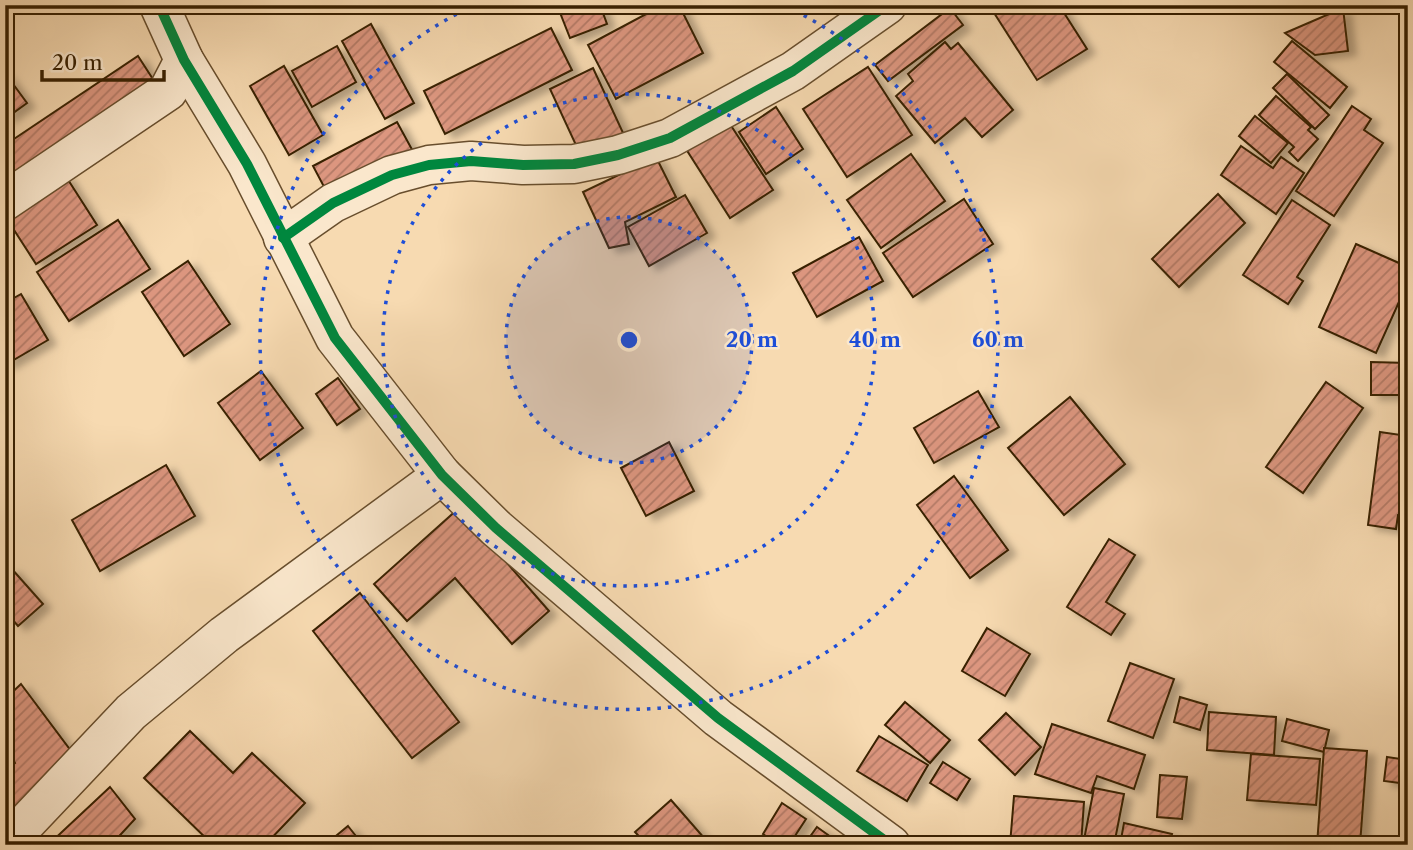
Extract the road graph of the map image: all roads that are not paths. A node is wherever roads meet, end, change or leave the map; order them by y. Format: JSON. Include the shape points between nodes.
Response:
{"nodes":[{"id":1,"x":159,"y":5,"type":"edge"},
{"id":2,"x":887,"y":5,"type":"edge"},
{"id":3,"x":184,"y":60,"type":"junction"},
{"id":4,"x":5,"y":201,"type":"edge"},
{"id":5,"x":283,"y":238,"type":"junction"},
{"id":6,"x":442,"y":475,"type":"junction"},
{"id":7,"x":5,"y":845,"type":"edge"},
{"id":8,"x":891,"y":845,"type":"edge"}],
"edges":[{"from":1,"to":3,"type":"street"},
{"from":2,"to":5,"type":"street","via":[[793,71],[670,138],[573,164],[471,161],[429,165],[392,175],[333,203]]},
{"from":3,"to":4,"type":"street","via":[[168,90]]},
{"from":3,"to":5,"type":"street","via":[[247,164]]},
{"from":5,"to":6,"type":"street","via":[[335,338]]},
{"from":6,"to":7,"type":"street","via":[[223,635],[131,712]]},
{"from":6,"to":8,"type":"street","via":[[496,528],[718,718]]}]}
